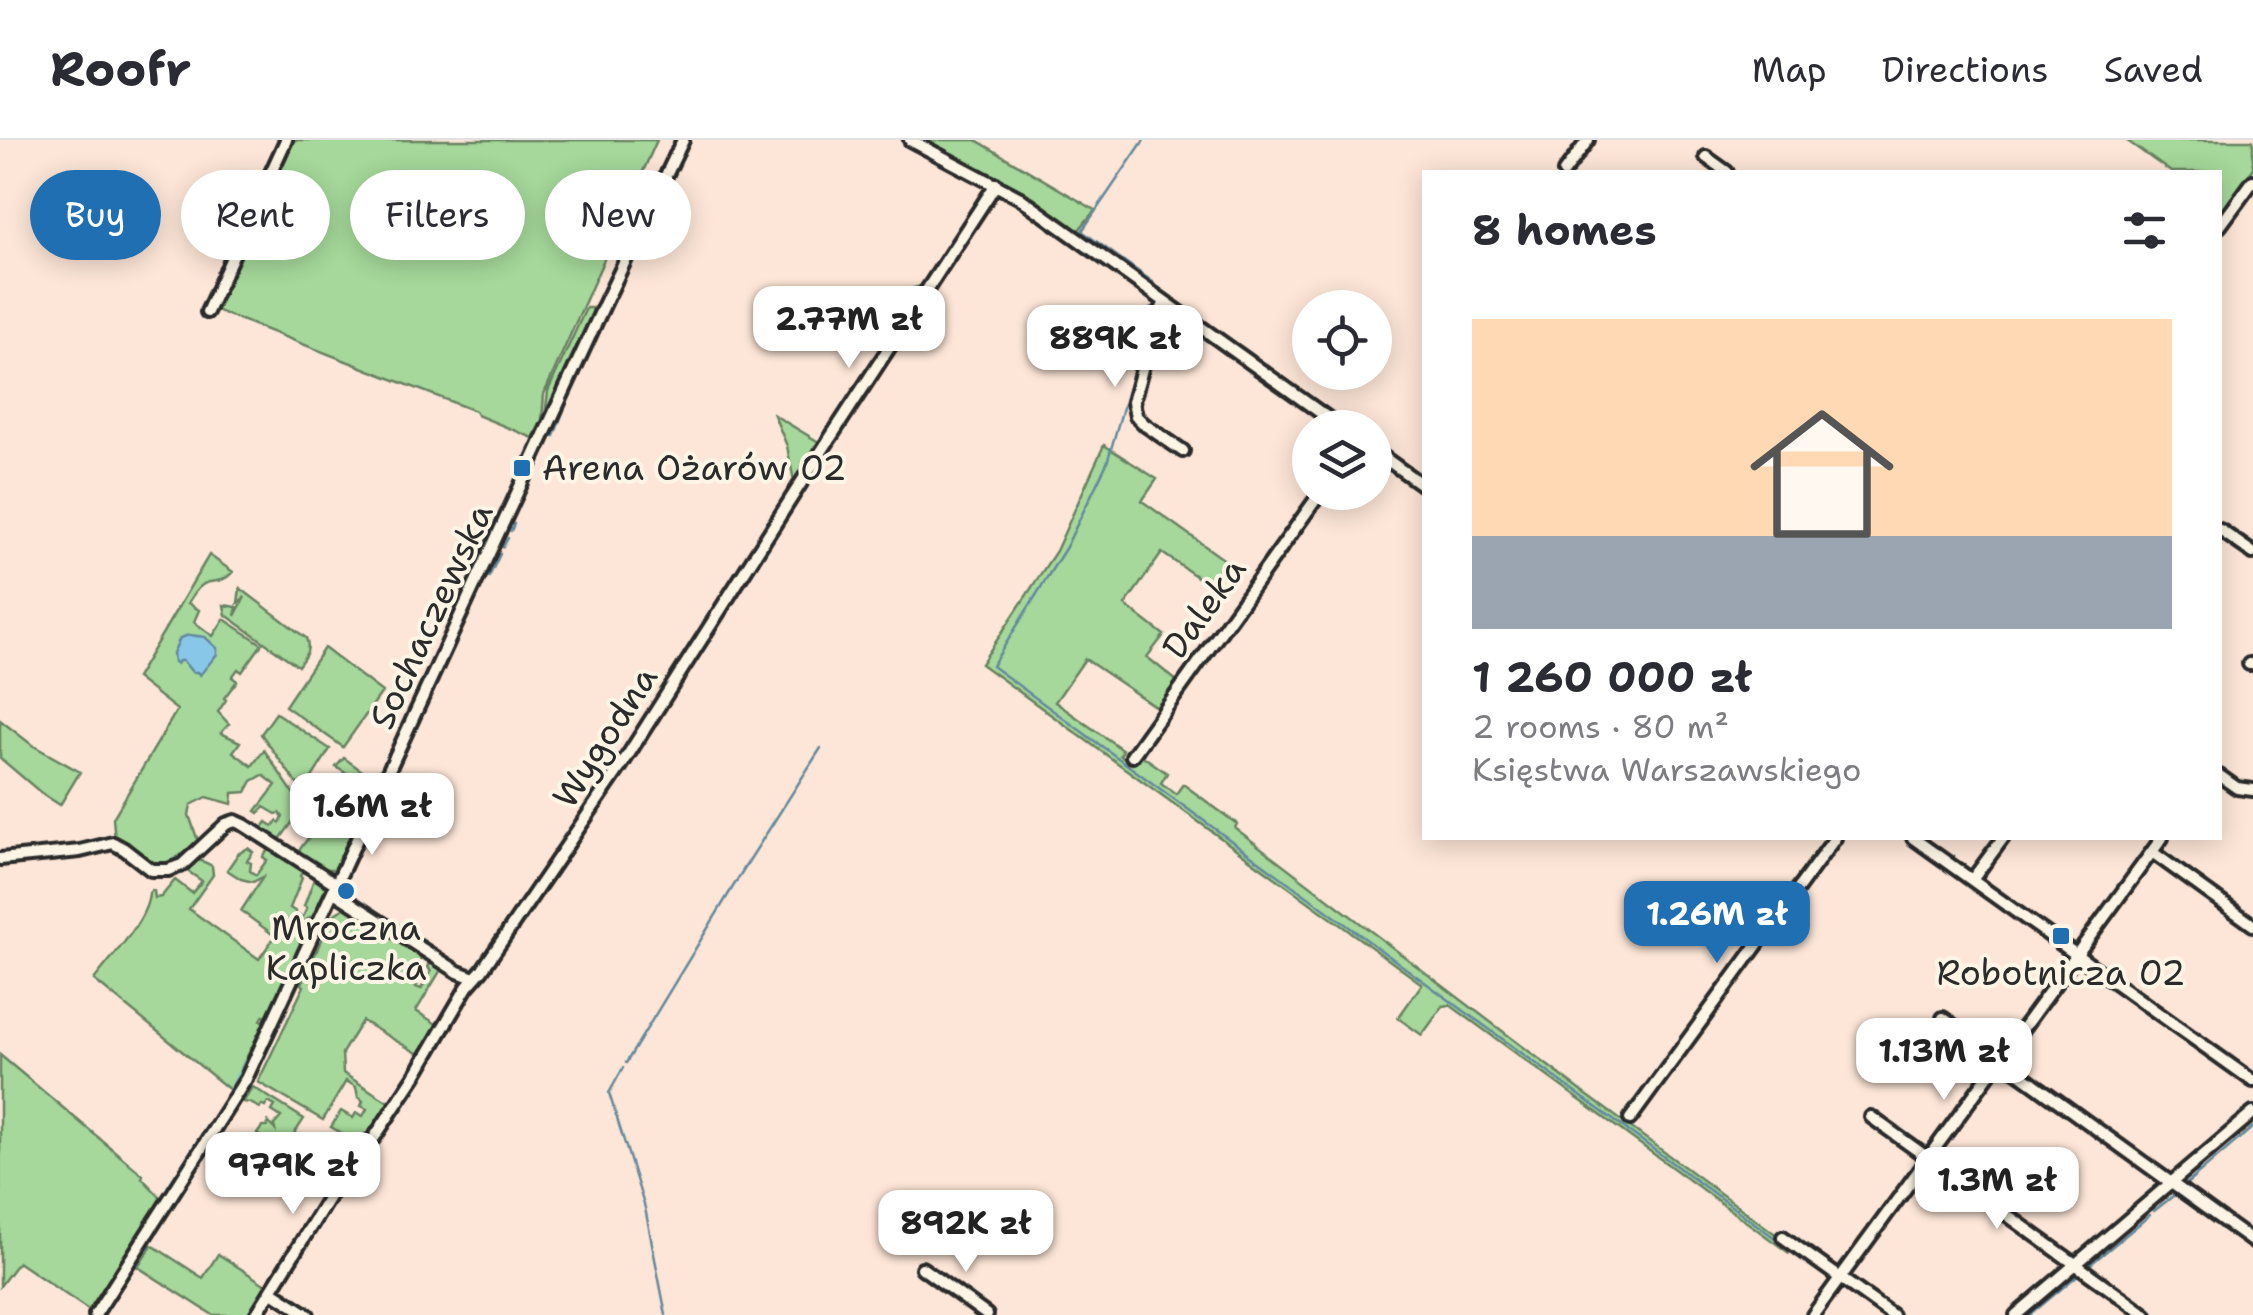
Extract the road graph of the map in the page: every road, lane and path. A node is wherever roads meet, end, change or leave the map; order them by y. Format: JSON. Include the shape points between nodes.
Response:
{"nodes":[{"id":1,"x":286,"y":140,"type":"edge"},
{"id":2,"x":683,"y":140,"type":"edge"},
{"id":3,"x":910,"y":140,"type":"edge"},
{"id":4,"x":1588,"y":140,"type":"edge"},
{"id":5,"x":1706,"y":158,"type":"dead end"},
{"id":6,"x":1566,"y":170,"type":"edge"},
{"id":7,"x":1723,"y":170,"type":"edge"},
{"id":8,"x":2253,"y":181,"type":"edge"},
{"id":9,"x":996,"y":184,"type":"junction"},
{"id":10,"x":2222,"y":223,"type":"edge"},
{"id":11,"x":1165,"y":302,"type":"junction"},
{"id":12,"x":206,"y":312,"type":"dead end"},
{"id":13,"x":1317,"y":410,"type":"edge"},
{"id":14,"x":1182,"y":451,"type":"dead end"},
{"id":15,"x":1392,"y":463,"type":"edge"},
{"id":16,"x":1422,"y":485,"type":"edge"},
{"id":17,"x":1308,"y":510,"type":"edge"},
{"id":18,"x":2222,"y":535,"type":"edge"},
{"id":19,"x":2253,"y":553,"type":"edge"},
{"id":20,"x":1132,"y":756,"type":"dead end"},
{"id":21,"x":2222,"y":777,"type":"edge"},
{"id":22,"x":2253,"y":790,"type":"edge"},
{"id":23,"x":1834,"y":840,"type":"edge"},
{"id":24,"x":1916,"y":840,"type":"edge"},
{"id":25,"x":2002,"y":840,"type":"edge"},
{"id":26,"x":2161,"y":840,"type":"edge"},
{"id":27,"x":2152,"y":852,"type":"junction"},
{"id":28,"x":0,"y":859,"type":"edge"},
{"id":29,"x":1972,"y":880,"type":"junction"},
{"id":30,"x":336,"y":888,"type":"junction"},
{"id":31,"x":2253,"y":925,"type":"edge"},
{"id":32,"x":2076,"y":954,"type":"junction"},
{"id":33,"x":474,"y":978,"type":"junction"},
{"id":34,"x":1943,"y":1018,"type":"dead end"},
{"id":35,"x":2000,"y":1058,"type":"junction"},
{"id":36,"x":2253,"y":1082,"type":"edge"},
{"id":37,"x":2253,"y":1113,"type":"edge"},
{"id":38,"x":1871,"y":1117,"type":"dead end"},
{"id":39,"x":1630,"y":1119,"type":"dead end"},
{"id":40,"x":1929,"y":1158,"type":"junction"},
{"id":41,"x":2170,"y":1184,"type":"junction"},
{"id":42,"x":1783,"y":1236,"type":"dead end"},
{"id":43,"x":2253,"y":1242,"type":"edge"},
{"id":44,"x":2074,"y":1265,"type":"junction"},
{"id":45,"x":922,"y":1268,"type":"dead end"},
{"id":46,"x":1840,"y":1277,"type":"junction"},
{"id":47,"x":271,"y":1291,"type":"junction"},
{"id":48,"x":95,"y":1315,"type":"edge"},
{"id":49,"x":256,"y":1315,"type":"edge"},
{"id":50,"x":308,"y":1315,"type":"edge"},
{"id":51,"x":987,"y":1315,"type":"edge"},
{"id":52,"x":1813,"y":1315,"type":"edge"},
{"id":53,"x":1892,"y":1315,"type":"edge"},
{"id":54,"x":2016,"y":1315,"type":"edge"},
{"id":55,"x":2146,"y":1315,"type":"edge"}],
"edges":[{"from":1,"to":12,"type":"street"},
{"from":2,"to":30,"type":"street","name":"Sochaczewska"},
{"from":3,"to":9,"type":"street"},
{"from":4,"to":6,"type":"street"},
{"from":5,"to":7,"type":"street"},
{"from":8,"to":10,"type":"street"},
{"from":9,"to":11,"type":"street"},
{"from":9,"to":33,"type":"street","name":"Wygodna","via":[[622,766]]},
{"from":11,"to":13,"type":"street"},
{"from":11,"to":14,"type":"street","via":[[1132,402],[1145,425]]},
{"from":15,"to":16,"type":"street"},
{"from":17,"to":20,"type":"street","name":"Daleka"},
{"from":18,"to":19,"type":"street"},
{"from":21,"to":22,"type":"street"},
{"from":23,"to":39,"type":"street"},
{"from":24,"to":29,"type":"street"},
{"from":25,"to":29,"type":"street"},
{"from":26,"to":27,"type":"street"},
{"from":27,"to":31,"type":"street"},
{"from":27,"to":32,"type":"street"},
{"from":28,"to":30,"type":"street","via":[[113,843],[150,870],[168,870],[235,821]]},
{"from":29,"to":32,"type":"street"},
{"from":30,"to":33,"type":"street"},
{"from":30,"to":48,"type":"street","name":"Sochaczewska","via":[[246,1079]]},
{"from":32,"to":35,"type":"street"},
{"from":32,"to":36,"type":"street"},
{"from":33,"to":47,"type":"street","name":"Wygodna"},
{"from":34,"to":35,"type":"street"},
{"from":35,"to":40,"type":"street"},
{"from":35,"to":41,"type":"street"},
{"from":37,"to":41,"type":"street"},
{"from":38,"to":40,"type":"street"},
{"from":40,"to":44,"type":"street"},
{"from":40,"to":46,"type":"street"},
{"from":41,"to":43,"type":"street"},
{"from":41,"to":44,"type":"street"},
{"from":42,"to":46,"type":"street"},
{"from":44,"to":54,"type":"street"},
{"from":44,"to":55,"type":"street"},
{"from":45,"to":51,"type":"street"},
{"from":46,"to":52,"type":"street"},
{"from":46,"to":53,"type":"street"},
{"from":47,"to":49,"type":"street","name":"Wygodna"},
{"from":47,"to":50,"type":"street"}]}
